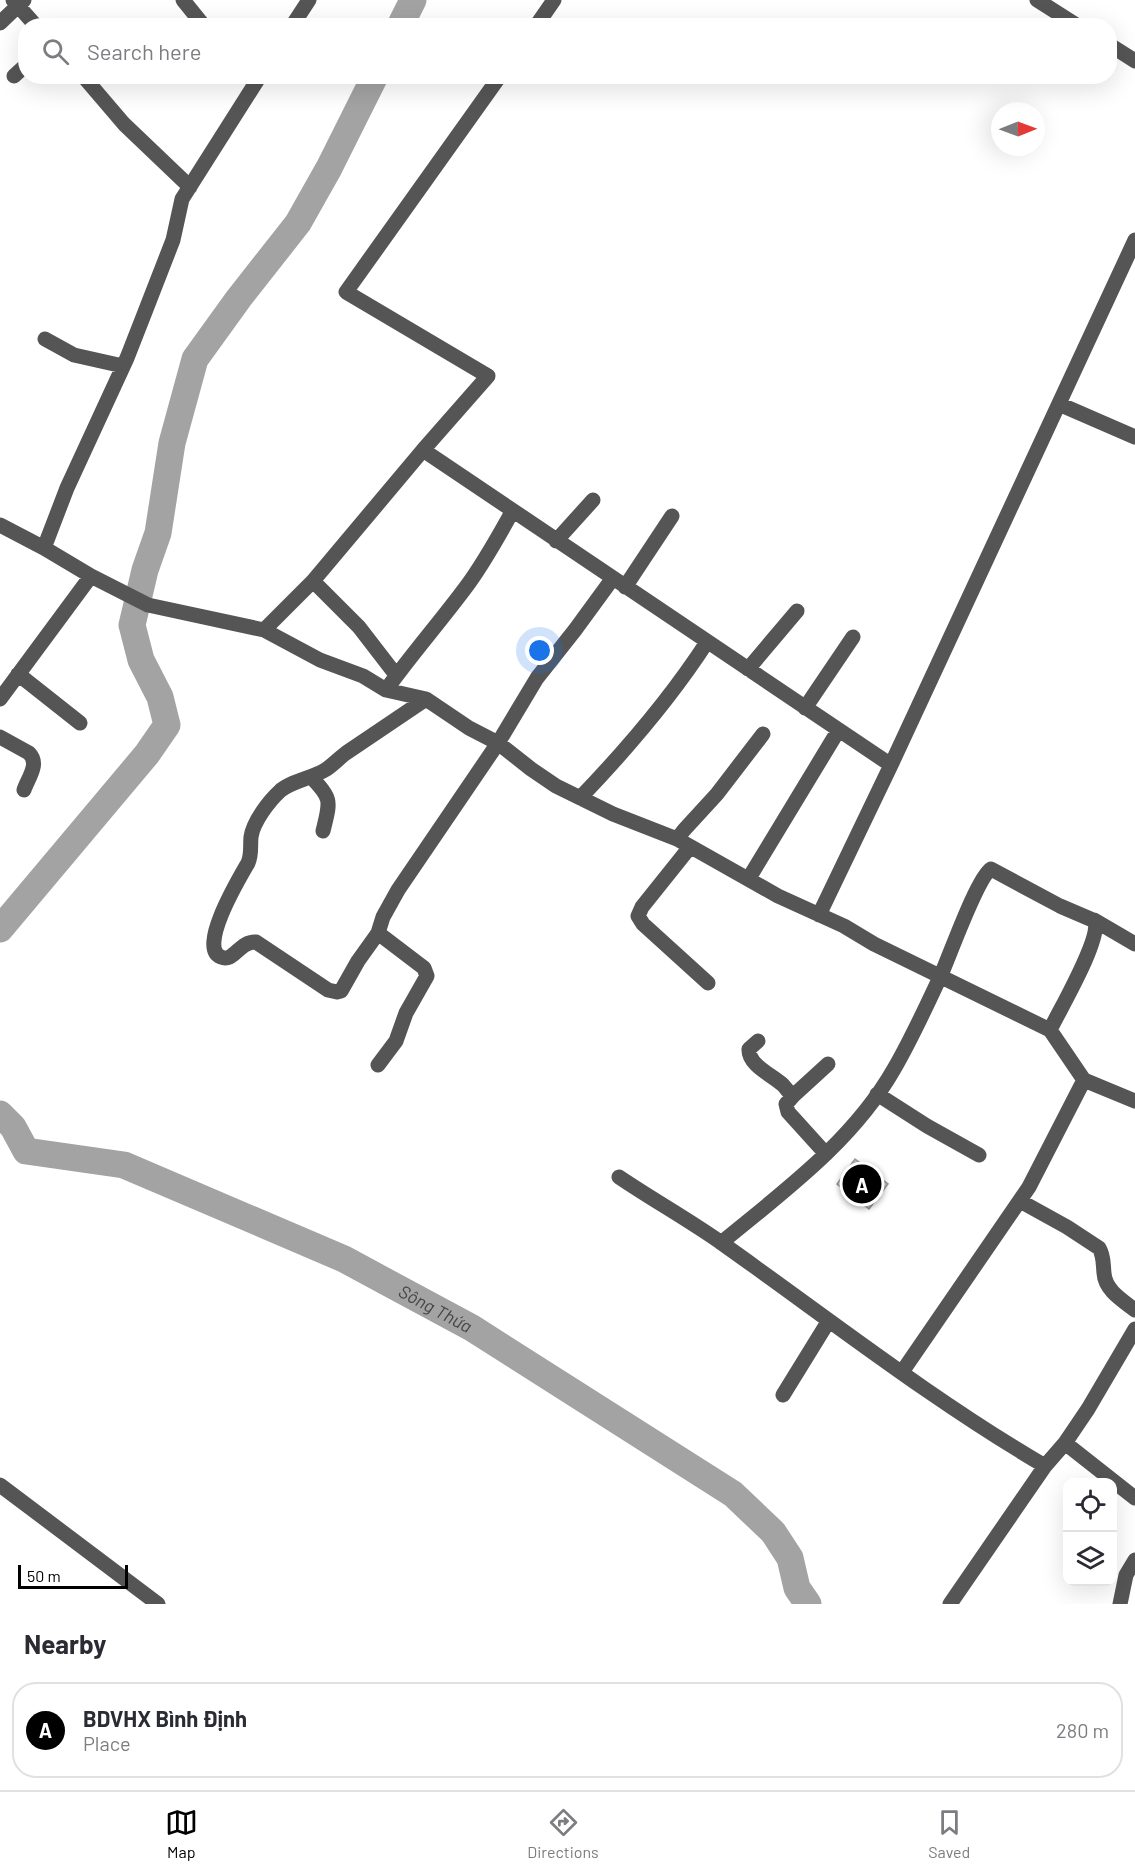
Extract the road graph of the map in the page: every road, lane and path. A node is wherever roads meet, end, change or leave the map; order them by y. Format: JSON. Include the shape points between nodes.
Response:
{"nodes":[{"id":1,"x":183,"y":0,"type":"edge"},
{"id":2,"x":309,"y":0,"type":"edge"},
{"id":3,"x":554,"y":0,"type":"edge"},
{"id":4,"x":1037,"y":0,"type":"edge"},
{"id":5,"x":18,"y":2,"type":"edge"},
{"id":6,"x":30,"y":18,"type":"edge"},
{"id":7,"x":198,"y":18,"type":"edge"},
{"id":8,"x":297,"y":18,"type":"edge"},
{"id":9,"x":542,"y":18,"type":"edge"},
{"id":10,"x":1065,"y":18,"type":"edge"},
{"id":11,"x":0,"y":24,"type":"edge"},
{"id":12,"x":1117,"y":49,"type":"edge"},
{"id":13,"x":1135,"y":61,"type":"edge"},
{"id":14,"x":90,"y":84,"type":"edge"},
{"id":15,"x":251,"y":84,"type":"edge"},
{"id":16,"x":494,"y":84,"type":"edge"},
{"id":17,"x":190,"y":187,"type":"junction"},
{"id":18,"x":1135,"y":240,"type":"edge"},
{"id":19,"x":45,"y":339,"type":"dead end"},
{"id":20,"x":123,"y":366,"type":"junction"},
{"id":21,"x":1059,"y":404,"type":"junction"},
{"id":22,"x":1135,"y":437,"type":"edge"},
{"id":23,"x":423,"y":450,"type":"junction"},
{"id":24,"x":593,"y":500,"type":"dead end"},
{"id":25,"x":512,"y":512,"type":"junction"},
{"id":26,"x":672,"y":516,"type":"dead end"},
{"id":27,"x":0,"y":525,"type":"edge"},
{"id":28,"x":556,"y":541,"type":"junction"},
{"id":29,"x":44,"y":548,"type":"junction"},
{"id":30,"x":91,"y":576,"type":"junction"},
{"id":31,"x":313,"y":581,"type":"junction"},
{"id":32,"x":619,"y":583,"type":"junction"},
{"id":33,"x":797,"y":611,"type":"dead end"},
{"id":34,"x":264,"y":630,"type":"junction"},
{"id":35,"x":853,"y":636,"type":"dead end"},
{"id":36,"x":707,"y":642,"type":"junction"},
{"id":37,"x":748,"y":669,"type":"junction"},
{"id":38,"x":18,"y":674,"type":"junction"},
{"id":39,"x":396,"y":675,"type":"junction"},
{"id":40,"x":386,"y":690,"type":"junction"},
{"id":41,"x":0,"y":699,"type":"edge"},
{"id":42,"x":426,"y":699,"type":"junction"},
{"id":43,"x":805,"y":708,"type":"junction"},
{"id":44,"x":80,"y":723,"type":"dead end"},
{"id":45,"x":838,"y":730,"type":"junction"},
{"id":46,"x":763,"y":734,"type":"dead end"},
{"id":47,"x":0,"y":736,"type":"edge"},
{"id":48,"x":498,"y":743,"type":"junction"},
{"id":49,"x":891,"y":765,"type":"junction"},
{"id":50,"x":311,"y":777,"type":"junction"},
{"id":51,"x":24,"y":790,"type":"dead end"},
{"id":52,"x":580,"y":798,"type":"junction"},
{"id":53,"x":323,"y":831,"type":"dead end"},
{"id":54,"x":684,"y":843,"type":"junction"},
{"id":55,"x":749,"y":878,"type":"junction"},
{"id":56,"x":819,"y":915,"type":"junction"},
{"id":57,"x":1094,"y":920,"type":"junction"},
{"id":58,"x":378,"y":933,"type":"junction"},
{"id":59,"x":1135,"y":944,"type":"edge"},
{"id":60,"x":941,"y":975,"type":"junction"},
{"id":61,"x":708,"y":983,"type":"dead end"},
{"id":62,"x":1050,"y":1030,"type":"junction"},
{"id":63,"x":758,"y":1041,"type":"dead end"},
{"id":64,"x":828,"y":1064,"type":"dead end"},
{"id":65,"x":378,"y":1065,"type":"dead end"},
{"id":66,"x":1084,"y":1080,"type":"junction"},
{"id":67,"x":877,"y":1094,"type":"junction"},
{"id":68,"x":793,"y":1096,"type":"junction"},
{"id":69,"x":1135,"y":1101,"type":"edge"},
{"id":70,"x":826,"y":1154,"type":"junction"},
{"id":71,"x":979,"y":1155,"type":"dead end"},
{"id":72,"x":619,"y":1178,"type":"dead end"},
{"id":73,"x":1020,"y":1201,"type":"junction"},
{"id":74,"x":721,"y":1243,"type":"junction"},
{"id":75,"x":1135,"y":1310,"type":"edge"},
{"id":76,"x":828,"y":1322,"type":"junction"},
{"id":77,"x":1135,"y":1329,"type":"edge"},
{"id":78,"x":902,"y":1372,"type":"junction"},
{"id":79,"x":783,"y":1395,"type":"dead end"},
{"id":80,"x":1065,"y":1443,"type":"junction"},
{"id":81,"x":1045,"y":1466,"type":"junction"},
{"id":82,"x":0,"y":1485,"type":"edge"},
{"id":83,"x":1135,"y":1498,"type":"edge"},
{"id":84,"x":1135,"y":1560,"type":"edge"},
{"id":85,"x":158,"y":1604,"type":"edge"},
{"id":86,"x":950,"y":1604,"type":"edge"},
{"id":87,"x":1120,"y":1604,"type":"edge"}],
"edges":[{"from":1,"to":7,"type":"street"},
{"from":2,"to":8,"type":"street"},
{"from":3,"to":9,"type":"street"},
{"from":4,"to":10,"type":"street"},
{"from":5,"to":6,"type":"street"},
{"from":5,"to":11,"type":"street"},
{"from":12,"to":13,"type":"street"},
{"from":14,"to":17,"type":"street"},
{"from":15,"to":17,"type":"street"},
{"from":16,"to":23,"type":"street","via":[[346,292],[488,376]]},
{"from":17,"to":20,"type":"street","via":[[182,199],[173,240]]},
{"from":18,"to":21,"type":"street"},
{"from":19,"to":20,"type":"street","via":[[74,355]]},
{"from":20,"to":29,"type":"street"},
{"from":21,"to":22,"type":"street"},
{"from":21,"to":49,"type":"street"},
{"from":23,"to":25,"type":"street"},
{"from":23,"to":31,"type":"street"},
{"from":24,"to":28,"type":"street"},
{"from":25,"to":28,"type":"street"},
{"from":25,"to":39,"type":"street","via":[[465,588]]},
{"from":26,"to":32,"type":"street"},
{"from":27,"to":29,"type":"street"},
{"from":28,"to":32,"type":"street"},
{"from":29,"to":30,"type":"street"},
{"from":30,"to":34,"type":"street","via":[[148,605]]},
{"from":30,"to":38,"type":"street"},
{"from":31,"to":34,"type":"street"},
{"from":31,"to":39,"type":"street","via":[[359,627]]},
{"from":32,"to":36,"type":"street"},
{"from":32,"to":48,"type":"street","via":[[537,678]]},
{"from":33,"to":37,"type":"street"},
{"from":34,"to":40,"type":"street"},
{"from":35,"to":43,"type":"street"},
{"from":36,"to":37,"type":"street"},
{"from":36,"to":52,"type":"street","via":[[634,740]]},
{"from":37,"to":43,"type":"street"},
{"from":38,"to":41,"type":"street"},
{"from":38,"to":44,"type":"street"},
{"from":39,"to":40,"type":"street"},
{"from":40,"to":42,"type":"street"},
{"from":42,"to":48,"type":"street"},
{"from":42,"to":50,"type":"street"},
{"from":43,"to":45,"type":"street"},
{"from":45,"to":49,"type":"street"},
{"from":45,"to":55,"type":"street"},
{"from":46,"to":54,"type":"street","via":[[684,830]]},
{"from":47,"to":51,"type":"street","via":[[33,757],[34,766]]},
{"from":48,"to":52,"type":"street","via":[[546,780]]},
{"from":48,"to":58,"type":"street","via":[[398,891]]},
{"from":49,"to":56,"type":"street"},
{"from":50,"to":53,"type":"street","via":[[328,800]]},
{"from":50,"to":58,"type":"street","via":[[282,788],[254,827],[250,857],[217,924],[216,954],[225,958],[247,942],[256,942],[328,990],[338,992]]},
{"from":52,"to":54,"type":"street"},
{"from":54,"to":55,"type":"street"},
{"from":54,"to":61,"type":"street","via":[[638,916]]},
{"from":55,"to":56,"type":"street"},
{"from":56,"to":60,"type":"street"},
{"from":57,"to":59,"type":"street"},
{"from":57,"to":60,"type":"street","via":[[991,869],[980,882]]},
{"from":57,"to":62,"type":"street","via":[[1097,929],[1092,945]]},
{"from":58,"to":65,"type":"street","via":[[424,968],[427,976],[406,1013],[396,1041]]},
{"from":60,"to":62,"type":"street"},
{"from":60,"to":67,"type":"street","via":[[894,1070]]},
{"from":62,"to":66,"type":"street"},
{"from":63,"to":68,"type":"street","via":[[749,1049],[749,1056]]},
{"from":64,"to":68,"type":"street"},
{"from":66,"to":69,"type":"street"},
{"from":66,"to":73,"type":"street"},
{"from":67,"to":70,"type":"street"},
{"from":67,"to":71,"type":"street"},
{"from":68,"to":70,"type":"street","via":[[786,1104],[788,1112]]},
{"from":70,"to":74,"type":"street"},
{"from":72,"to":74,"type":"street"},
{"from":73,"to":75,"type":"street","via":[[1099,1248],[1109,1288]]},
{"from":73,"to":78,"type":"street"},
{"from":74,"to":76,"type":"street"},
{"from":76,"to":78,"type":"street"},
{"from":76,"to":79,"type":"street"},
{"from":77,"to":80,"type":"street"},
{"from":78,"to":81,"type":"street"},
{"from":80,"to":81,"type":"street"},
{"from":80,"to":83,"type":"street"},
{"from":81,"to":86,"type":"street"},
{"from":82,"to":85,"type":"street"},
{"from":84,"to":87,"type":"street","via":[[1126,1575]]}]}
